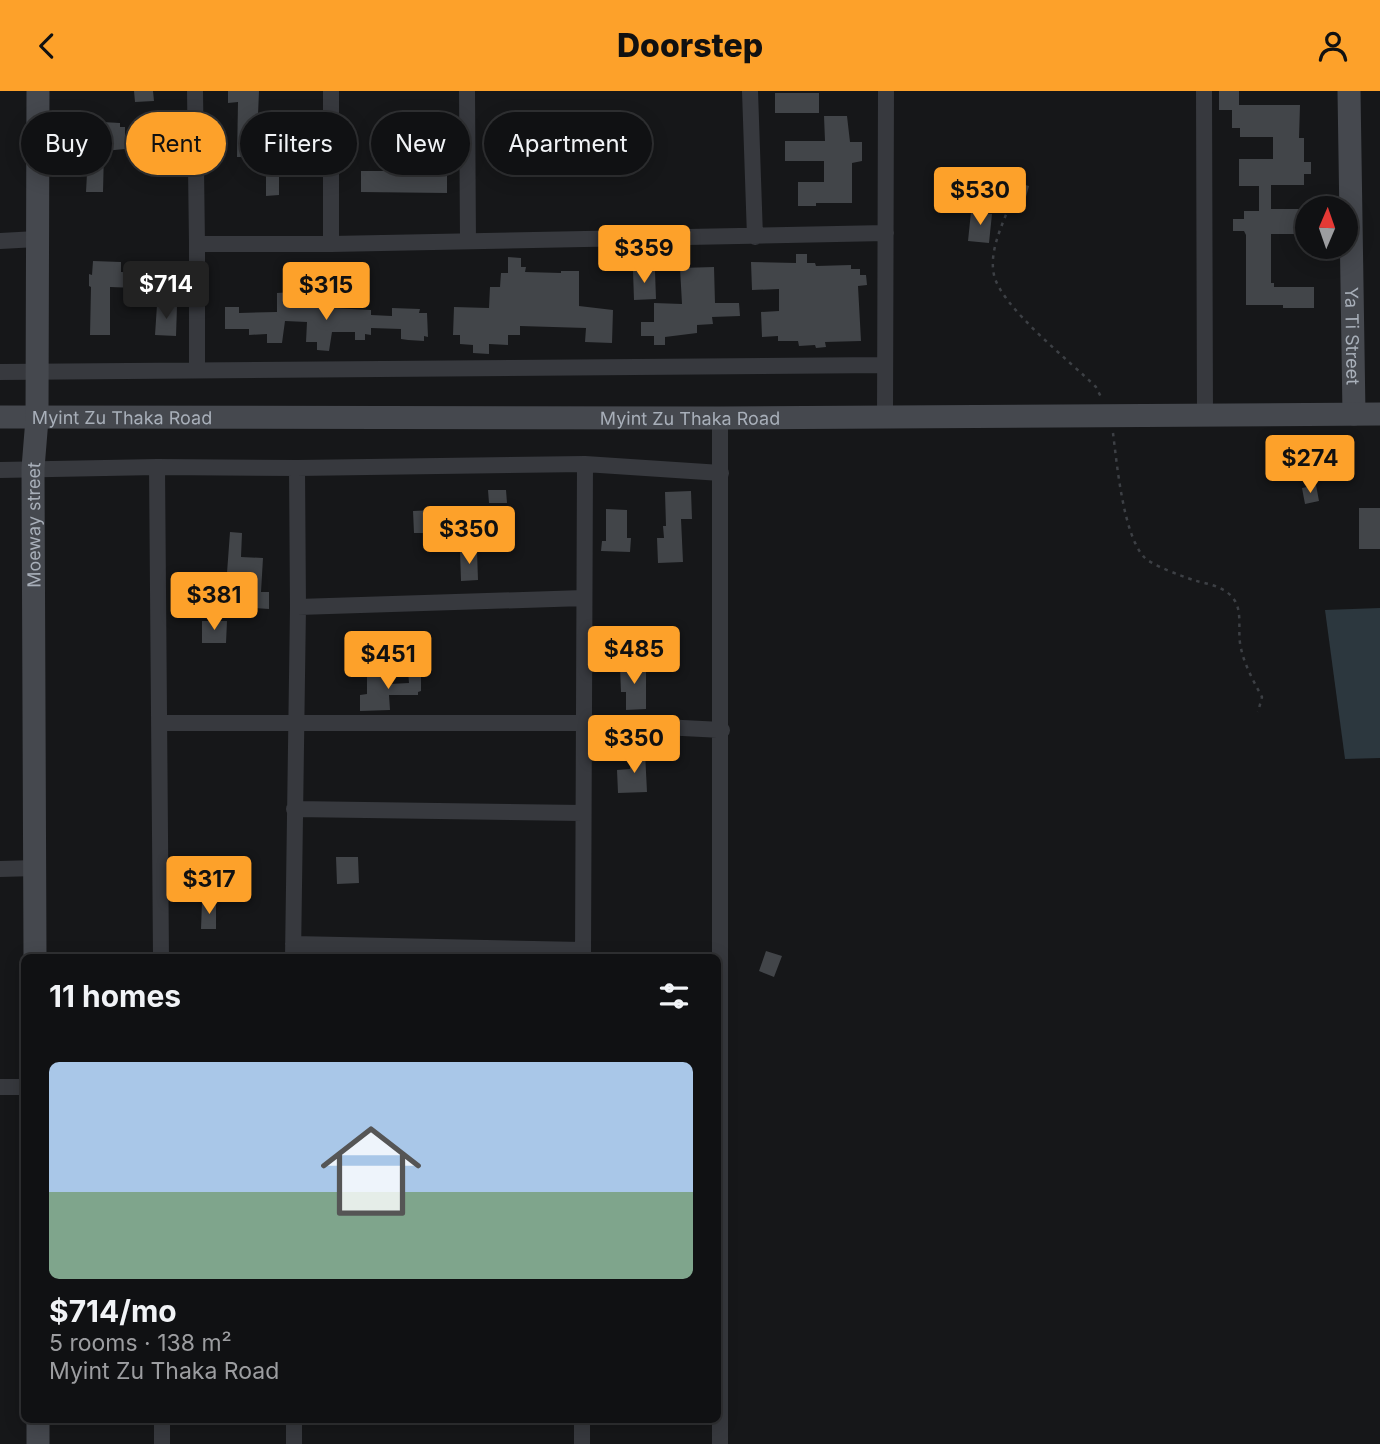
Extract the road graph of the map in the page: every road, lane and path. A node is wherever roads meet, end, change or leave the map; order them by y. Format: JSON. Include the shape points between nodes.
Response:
{"nodes":[{"id":1,"x":38,"y":91,"type":"edge"},
{"id":2,"x":195,"y":91,"type":"edge"},
{"id":3,"x":331,"y":91,"type":"edge"},
{"id":4,"x":467,"y":91,"type":"edge"},
{"id":5,"x":750,"y":91,"type":"edge"},
{"id":6,"x":886,"y":91,"type":"edge"},
{"id":7,"x":1204,"y":91,"type":"edge"},
{"id":8,"x":1349,"y":91,"type":"edge"},
{"id":9,"x":1009,"y":207,"type":"dead end"},
{"id":10,"x":886,"y":233,"type":"junction"},
{"id":11,"x":754,"y":237,"type":"junction"},
{"id":12,"x":37,"y":239,"type":"junction"},
{"id":13,"x":468,"y":240,"type":"junction"},
{"id":14,"x":0,"y":241,"type":"edge"},
{"id":15,"x":197,"y":244,"type":"junction"},
{"id":16,"x":331,"y":244,"type":"junction"},
{"id":17,"x":885,"y":365,"type":"junction"},
{"id":18,"x":197,"y":369,"type":"junction"},
{"id":19,"x":0,"y":372,"type":"edge"},
{"id":20,"x":37,"y":373,"type":"junction"},
{"id":21,"x":1354,"y":414,"type":"junction"},
{"id":22,"x":1380,"y":414,"type":"edge"},
{"id":23,"x":1205,"y":416,"type":"junction"},
{"id":24,"x":0,"y":417,"type":"edge"},
{"id":25,"x":885,"y":417,"type":"junction"},
{"id":26,"x":1110,"y":417,"type":"junction"},
{"id":27,"x":720,"y":418,"type":"junction"},
{"id":28,"x":37,"y":419,"type":"junction"},
{"id":29,"x":585,"y":464,"type":"junction"},
{"id":30,"x":157,"y":467,"type":"junction"},
{"id":31,"x":33,"y":468,"type":"junction"},
{"id":32,"x":297,"y":468,"type":"junction"},
{"id":33,"x":0,"y":470,"type":"edge"},
{"id":34,"x":721,"y":473,"type":"junction"},
{"id":35,"x":584,"y":598,"type":"junction"},
{"id":36,"x":299,"y":607,"type":"junction"},
{"id":37,"x":1258,"y":712,"type":"dead end"},
{"id":38,"x":160,"y":723,"type":"junction"},
{"id":39,"x":584,"y":723,"type":"junction"},
{"id":40,"x":295,"y":724,"type":"junction"},
{"id":41,"x":722,"y":730,"type":"junction"},
{"id":42,"x":294,"y":809,"type":"junction"},
{"id":43,"x":583,"y":813,"type":"junction"},
{"id":44,"x":36,"y":868,"type":"junction"},
{"id":45,"x":0,"y":869,"type":"edge"},
{"id":46,"x":293,"y":951,"type":"edge"},
{"id":47,"x":35,"y":954,"type":"edge"},
{"id":48,"x":161,"y":954,"type":"edge"},
{"id":49,"x":583,"y":954,"type":"edge"},
{"id":50,"x":719,"y":954,"type":"edge"},
{"id":51,"x":0,"y":1087,"type":"edge"},
{"id":52,"x":21,"y":1087,"type":"edge"},
{"id":53,"x":38,"y":1423,"type":"edge"},
{"id":54,"x":162,"y":1423,"type":"edge"},
{"id":55,"x":294,"y":1423,"type":"edge"},
{"id":56,"x":582,"y":1423,"type":"edge"},
{"id":57,"x":720,"y":1423,"type":"edge"},
{"id":58,"x":38,"y":1444,"type":"edge"},
{"id":59,"x":162,"y":1444,"type":"edge"},
{"id":60,"x":294,"y":1444,"type":"edge"},
{"id":61,"x":582,"y":1444,"type":"edge"},
{"id":62,"x":720,"y":1444,"type":"edge"}],
"edges":[{"from":1,"to":12,"type":"street","name":"Moeway street"},
{"from":2,"to":15,"type":"street"},
{"from":3,"to":16,"type":"street"},
{"from":4,"to":13,"type":"street"},
{"from":5,"to":11,"type":"street"},
{"from":6,"to":10,"type":"street"},
{"from":7,"to":23,"type":"street"},
{"from":8,"to":21,"type":"street","name":"Ya Ti Street"},
{"from":9,"to":26,"type":"path","via":[[993,255],[997,283],[1025,320],[1096,387]]},
{"from":10,"to":11,"type":"street"},
{"from":10,"to":17,"type":"street"},
{"from":11,"to":13,"type":"street"},
{"from":12,"to":14,"type":"street"},
{"from":12,"to":20,"type":"street","name":"Moeway street"},
{"from":13,"to":16,"type":"street"},
{"from":15,"to":16,"type":"street"},
{"from":15,"to":18,"type":"street"},
{"from":17,"to":18,"type":"street"},
{"from":17,"to":25,"type":"street"},
{"from":18,"to":20,"type":"street"},
{"from":19,"to":20,"type":"street"},
{"from":20,"to":28,"type":"street","name":"Moeway street"},
{"from":21,"to":22,"type":"street","name":"Myint Zu Thaka Road"},
{"from":21,"to":23,"type":"street","name":"Myint Zu Thaka Road"},
{"from":23,"to":26,"type":"street","name":"Myint Zu Thaka Road"},
{"from":24,"to":28,"type":"street","name":"Myint Zu Thaka Road"},
{"from":25,"to":26,"type":"street","name":"Myint Zu Thaka Road"},
{"from":25,"to":27,"type":"street","name":"Myint Zu Thaka Road"},
{"from":26,"to":37,"type":"path","via":[[1129,528],[1144,558],[1225,590],[1236,602],[1240,645],[1262,697]]},
{"from":27,"to":28,"type":"street","name":"Myint Zu Thaka Road"},
{"from":27,"to":34,"type":"street"},
{"from":28,"to":31,"type":"street","name":"Moeway street"},
{"from":29,"to":32,"type":"street"},
{"from":29,"to":34,"type":"street"},
{"from":29,"to":35,"type":"street"},
{"from":30,"to":31,"type":"street"},
{"from":30,"to":32,"type":"street"},
{"from":30,"to":38,"type":"street"},
{"from":31,"to":33,"type":"street"},
{"from":31,"to":44,"type":"street","name":"Moeway street"},
{"from":32,"to":36,"type":"street"},
{"from":34,"to":41,"type":"street"},
{"from":35,"to":36,"type":"street"},
{"from":35,"to":39,"type":"street"},
{"from":36,"to":40,"type":"street"},
{"from":38,"to":40,"type":"street"},
{"from":38,"to":48,"type":"street"},
{"from":39,"to":40,"type":"street"},
{"from":39,"to":41,"type":"street"},
{"from":39,"to":43,"type":"street"},
{"from":40,"to":42,"type":"street"},
{"from":41,"to":50,"type":"street"},
{"from":42,"to":43,"type":"street"},
{"from":42,"to":46,"type":"street"},
{"from":43,"to":49,"type":"street"},
{"from":44,"to":45,"type":"street"},
{"from":44,"to":47,"type":"street","name":"Moeway street"},
{"from":46,"to":49,"type":"street"},
{"from":51,"to":52,"type":"street"},
{"from":53,"to":58,"type":"street"},
{"from":54,"to":59,"type":"street"},
{"from":55,"to":60,"type":"street"},
{"from":56,"to":61,"type":"street"},
{"from":57,"to":62,"type":"street"}]}
